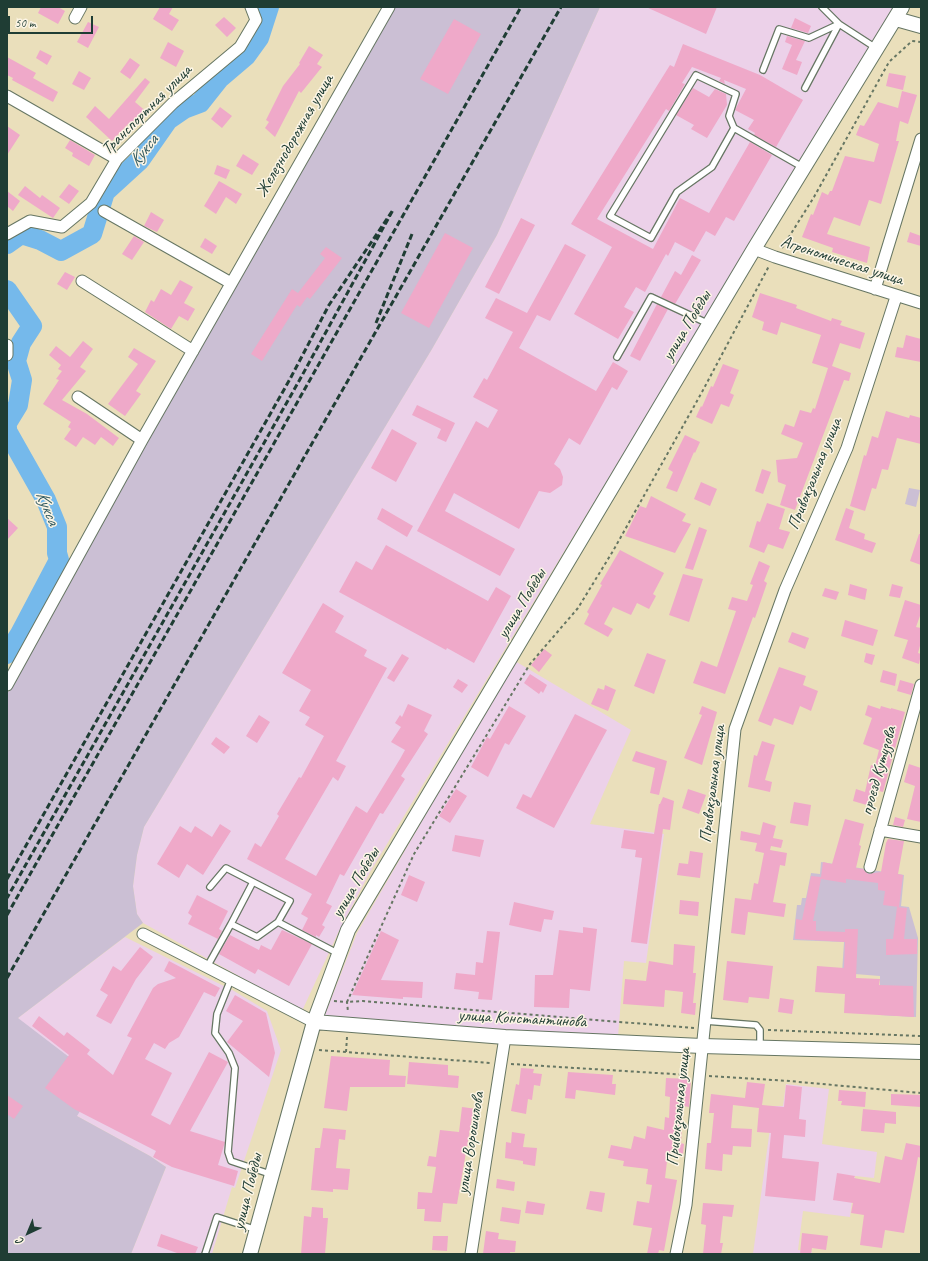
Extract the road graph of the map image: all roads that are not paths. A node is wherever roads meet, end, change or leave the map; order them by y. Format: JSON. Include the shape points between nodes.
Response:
{"nodes":[{"id":1,"x":81,"y":7,"type":"edge"},
{"id":2,"x":251,"y":7,"type":"edge"},
{"id":3,"x":389,"y":7,"type":"edge"},
{"id":4,"x":822,"y":7,"type":"edge"},
{"id":5,"x":899,"y":13,"type":"edge"},
{"id":6,"x":75,"y":18,"type":"dead end"},
{"id":7,"x":840,"y":24,"type":"junction"},
{"id":8,"x":921,"y":26,"type":"edge"},
{"id":9,"x":877,"y":48,"type":"junction"},
{"id":10,"x":763,"y":70,"type":"dead end"},
{"id":11,"x":805,"y":88,"type":"dead end"},
{"id":12,"x":7,"y":96,"type":"edge"},
{"id":13,"x":734,"y":128,"type":"junction"},
{"id":14,"x":921,"y":139,"type":"edge"},
{"id":15,"x":117,"y":159,"type":"junction"},
{"id":16,"x":804,"y":168,"type":"junction"},
{"id":17,"x":104,"y":211,"type":"dead end"},
{"id":18,"x":7,"y":234,"type":"edge"},
{"id":19,"x":754,"y":249,"type":"junction"},
{"id":20,"x":82,"y":281,"type":"dead end"},
{"id":21,"x":231,"y":283,"type":"junction"},
{"id":22,"x":875,"y":289,"type":"junction"},
{"id":23,"x":896,"y":297,"type":"junction"},
{"id":24,"x":921,"y":303,"type":"edge"},
{"id":25,"x":709,"y":324,"type":"junction"},
{"id":26,"x":7,"y":344,"type":"edge"},
{"id":27,"x":193,"y":351,"type":"junction"},
{"id":28,"x":7,"y":355,"type":"edge"},
{"id":29,"x":617,"y":357,"type":"dead end"},
{"id":30,"x":78,"y":397,"type":"dead end"},
{"id":31,"x":142,"y":440,"type":"junction"},
{"id":32,"x":10,"y":671,"type":"edge"},
{"id":33,"x":7,"y":685,"type":"edge"},
{"id":34,"x":921,"y":685,"type":"edge"},
{"id":35,"x":880,"y":830,"type":"junction"},
{"id":36,"x":921,"y":837,"type":"edge"},
{"id":37,"x":870,"y":867,"type":"dead end"},
{"id":38,"x":253,"y":882,"type":"junction"},
{"id":39,"x":210,"y":887,"type":"dead end"},
{"id":40,"x":278,"y":922,"type":"junction"},
{"id":41,"x":231,"y":924,"type":"junction"},
{"id":42,"x":143,"y":934,"type":"dead end"},
{"id":43,"x":339,"y":954,"type":"junction"},
{"id":44,"x":207,"y":967,"type":"junction"},
{"id":45,"x":231,"y":979,"type":"junction"},
{"id":46,"x":314,"y":1022,"type":"junction"},
{"id":47,"x":704,"y":1025,"type":"junction"},
{"id":48,"x":505,"y":1037,"type":"junction"},
{"id":49,"x":702,"y":1046,"type":"junction"},
{"id":50,"x":760,"y":1048,"type":"junction"},
{"id":51,"x":921,"y":1052,"type":"edge"},
{"id":52,"x":270,"y":1174,"type":"junction"},
{"id":53,"x":257,"y":1230,"type":"junction"},
{"id":54,"x":205,"y":1254,"type":"edge"},
{"id":55,"x":250,"y":1254,"type":"edge"},
{"id":56,"x":471,"y":1254,"type":"edge"},
{"id":57,"x":676,"y":1254,"type":"edge"}],
"edges":[{"from":1,"to":6,"type":"street"},
{"from":2,"to":15,"type":"street","name":"Транспортная улица","via":[[256,20],[240,47],[173,103]]},
{"from":3,"to":21,"type":"street","name":"Железнодорожная улица"},
{"from":4,"to":7,"type":"lane"},
{"from":5,"to":8,"type":"street"},
{"from":5,"to":9,"type":"street","name":"улица Победы"},
{"from":7,"to":9,"type":"lane"},
{"from":7,"to":10,"type":"lane","via":[[809,38],[779,29]]},
{"from":7,"to":11,"type":"lane"},
{"from":9,"to":16,"type":"street","name":"улица Победы"},
{"from":12,"to":15,"type":"street"},
{"from":13,"to":13,"type":"lane","via":[[712,167],[677,192],[651,238],[610,216],[696,75],[736,94],[729,116]]},
{"from":13,"to":16,"type":"lane"},
{"from":14,"to":22,"type":"street"},
{"from":15,"to":18,"type":"street","name":"Транспортная улица","via":[[91,203],[62,227],[30,221]]},
{"from":16,"to":19,"type":"street","name":"улица Победы"},
{"from":17,"to":21,"type":"street"},
{"from":19,"to":22,"type":"street","name":"Агрономическая улица"},
{"from":19,"to":25,"type":"street","name":"улица Победы"},
{"from":20,"to":27,"type":"street"},
{"from":21,"to":27,"type":"street","name":"Железнодорожная улица"},
{"from":22,"to":23,"type":"street","name":"Агрономическая улица"},
{"from":23,"to":24,"type":"street","name":"Агрономическая улица"},
{"from":23,"to":47,"type":"street","name":"Привокзальная улица","via":[[847,448],[785,590],[735,729]]},
{"from":25,"to":29,"type":"lane","via":[[651,297]]},
{"from":25,"to":43,"type":"street","name":"улица Победы","via":[[348,930]]},
{"from":26,"to":28,"type":"street"},
{"from":27,"to":31,"type":"street","name":"Железнодорожная улица"},
{"from":30,"to":31,"type":"street"},
{"from":31,"to":32,"type":"street","name":"Железнодорожная улица"},
{"from":32,"to":33,"type":"street","name":"Железнодорожная улица"},
{"from":34,"to":35,"type":"street","name":"проезд Кутузова"},
{"from":35,"to":36,"type":"street"},
{"from":35,"to":37,"type":"street","name":"проезд Кутузова"},
{"from":38,"to":39,"type":"lane","via":[[226,868]]},
{"from":38,"to":40,"type":"lane","via":[[290,901]]},
{"from":38,"to":41,"type":"lane"},
{"from":40,"to":41,"type":"lane","via":[[257,938]]},
{"from":40,"to":43,"type":"lane"},
{"from":41,"to":44,"type":"lane"},
{"from":42,"to":44,"type":"street","name":"улица Константинова"},
{"from":43,"to":46,"type":"street","name":"улица Победы"},
{"from":44,"to":45,"type":"street","name":"улица Константинова"},
{"from":45,"to":46,"type":"street","name":"улица Константинова"},
{"from":45,"to":52,"type":"lane","via":[[217,1014],[215,1034],[229,1053],[235,1068],[228,1152],[231,1161]]},
{"from":46,"to":48,"type":"street","name":"улица Константинова"},
{"from":46,"to":52,"type":"street","name":"улица Победы"},
{"from":47,"to":49,"type":"street","name":"Привокзальная улица"},
{"from":47,"to":50,"type":"lane","via":[[756,1025],[760,1030]]},
{"from":48,"to":49,"type":"street","name":"улица Константинова"},
{"from":48,"to":56,"type":"street","name":"улица Ворошилова"},
{"from":49,"to":50,"type":"street","name":"улица Константинова"},
{"from":49,"to":57,"type":"street","name":"Привокзальная улица","via":[[686,1205]]},
{"from":50,"to":51,"type":"street","name":"улица Константинова"},
{"from":52,"to":53,"type":"street","name":"улица Победы"},
{"from":53,"to":54,"type":"lane","via":[[217,1217]]},
{"from":53,"to":55,"type":"street","name":"улица Победы"}]}
